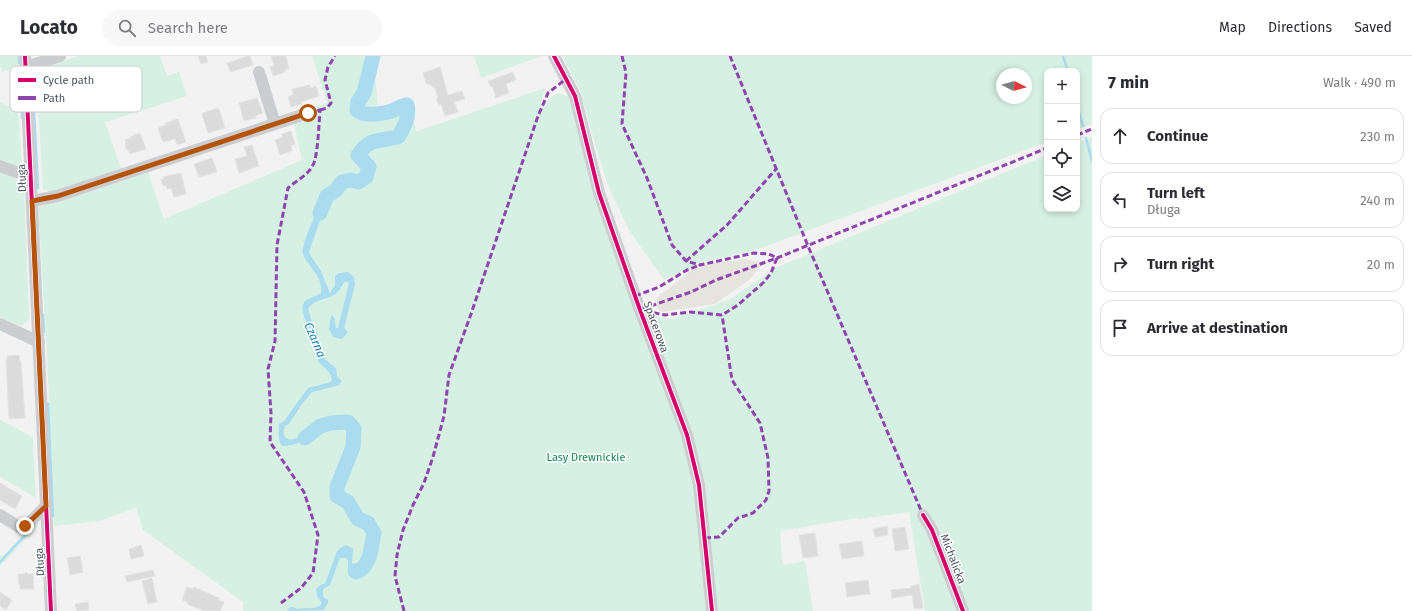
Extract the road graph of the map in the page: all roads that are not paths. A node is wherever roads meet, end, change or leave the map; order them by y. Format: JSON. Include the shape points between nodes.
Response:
{"nodes":[{"id":1,"x":60,"y":56,"type":"edge"},
{"id":2,"x":554,"y":56,"type":"edge"},
{"id":3,"x":25,"y":61,"type":"edge"},
{"id":4,"x":259,"y":72,"type":"dead end"},
{"id":5,"x":28,"y":112,"type":"edge"},
{"id":6,"x":308,"y":113,"type":"dead end"},
{"id":7,"x":275,"y":124,"type":"junction"},
{"id":8,"x":0,"y":166,"type":"edge"},
{"id":9,"x":31,"y":175,"type":"junction"},
{"id":10,"x":32,"y":201,"type":"junction"},
{"id":11,"x":0,"y":324,"type":"edge"},
{"id":12,"x":39,"y":342,"type":"junction"},
{"id":13,"x":46,"y":506,"type":"junction"},
{"id":14,"x":0,"y":515,"type":"edge"},
{"id":15,"x":923,"y":515,"type":"dead end"},
{"id":16,"x":51,"y":611,"type":"edge"},
{"id":17,"x":712,"y":611,"type":"edge"},
{"id":18,"x":963,"y":611,"type":"edge"}],
"edges":[{"from":1,"to":3,"type":"street"},
{"from":2,"to":17,"type":"street","name":"Spacerowa","via":[[575,96],[599,193],[687,435],[699,485]]},
{"from":4,"to":7,"type":"street"},
{"from":5,"to":9,"type":"street","name":"Długa"},
{"from":6,"to":7,"type":"street"},
{"from":7,"to":10,"type":"street","via":[[58,196]]},
{"from":8,"to":9,"type":"street"},
{"from":9,"to":10,"type":"street","name":"Długa"},
{"from":10,"to":12,"type":"street","name":"Długa"},
{"from":11,"to":12,"type":"street"},
{"from":12,"to":13,"type":"street","name":"Długa"},
{"from":13,"to":14,"type":"street","via":[[25,526],[19,527]]},
{"from":13,"to":16,"type":"street","name":"Długa"},
{"from":15,"to":18,"type":"street","name":"Michalicka","via":[[932,530]]}]}
